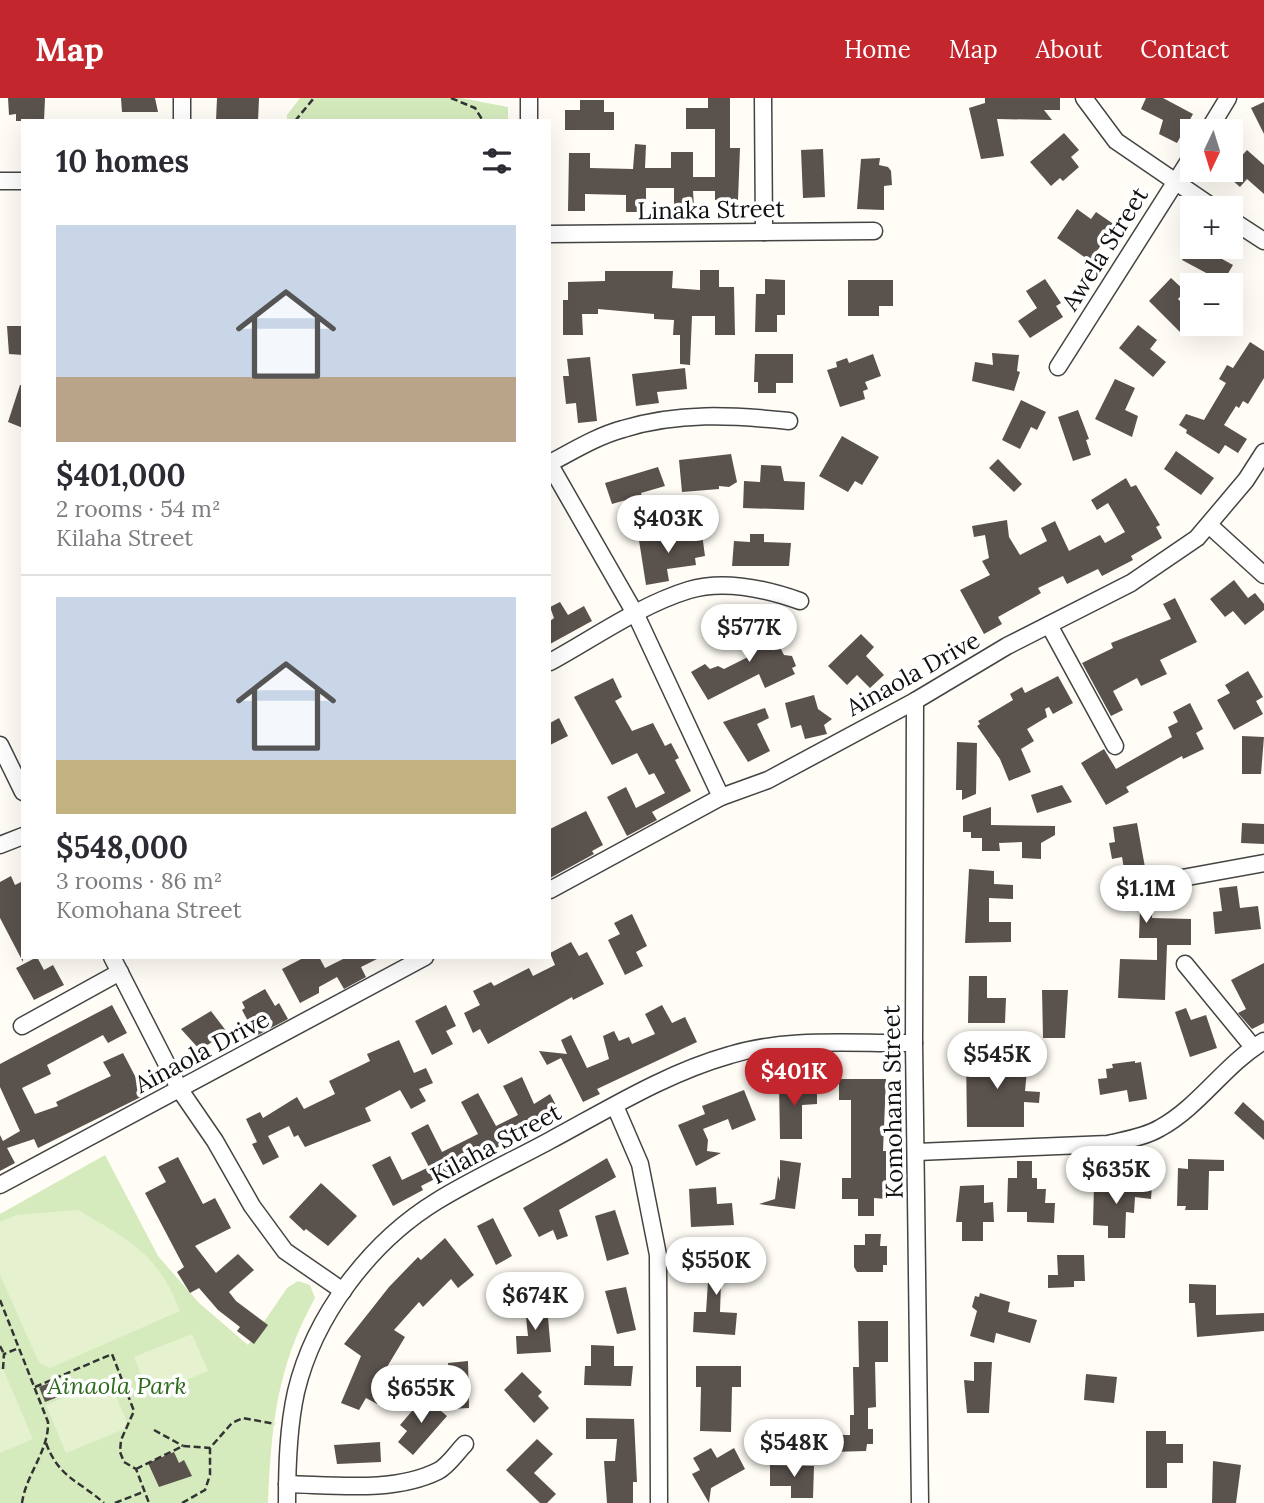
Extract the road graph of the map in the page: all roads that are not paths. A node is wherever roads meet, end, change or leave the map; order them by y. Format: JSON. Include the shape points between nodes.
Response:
{"nodes":[{"id":1,"x":182,"y":98,"type":"edge"},
{"id":2,"x":529,"y":98,"type":"edge"},
{"id":3,"x":763,"y":98,"type":"edge"},
{"id":4,"x":1084,"y":98,"type":"edge"},
{"id":5,"x":1228,"y":98,"type":"edge"},
{"id":6,"x":182,"y":119,"type":"edge"},
{"id":7,"x":529,"y":119,"type":"edge"},
{"id":8,"x":1215,"y":119,"type":"edge"},
{"id":9,"x":1180,"y":173,"type":"edge"},
{"id":10,"x":0,"y":181,"type":"edge"},
{"id":11,"x":21,"y":181,"type":"edge"},
{"id":12,"x":1174,"y":182,"type":"junction"},
{"id":13,"x":1196,"y":196,"type":"edge"},
{"id":14,"x":1243,"y":227,"type":"edge"},
{"id":15,"x":874,"y":231,"type":"dead end"},
{"id":16,"x":764,"y":232,"type":"junction"},
{"id":17,"x":551,"y":234,"type":"edge"},
{"id":18,"x":1264,"y":241,"type":"edge"},
{"id":19,"x":1058,"y":367,"type":"dead end"},
{"id":20,"x":789,"y":421,"type":"dead end"},
{"id":21,"x":1264,"y":452,"type":"edge"},
{"id":22,"x":551,"y":464,"type":"edge"},
{"id":23,"x":551,"y":466,"type":"edge"},
{"id":24,"x":1209,"y":524,"type":"junction"},
{"id":25,"x":1264,"y":575,"type":"edge"},
{"id":26,"x":800,"y":601,"type":"dead end"},
{"id":27,"x":636,"y":615,"type":"junction"},
{"id":28,"x":1049,"y":625,"type":"junction"},
{"id":29,"x":551,"y":661,"type":"edge"},
{"id":30,"x":915,"y":701,"type":"junction"},
{"id":31,"x":0,"y":745,"type":"edge"},
{"id":32,"x":1115,"y":746,"type":"dead end"},
{"id":33,"x":21,"y":788,"type":"edge"},
{"id":34,"x":721,"y":797,"type":"junction"},
{"id":35,"x":21,"y":837,"type":"edge"},
{"id":36,"x":0,"y":845,"type":"edge"},
{"id":37,"x":1264,"y":863,"type":"edge"},
{"id":38,"x":1171,"y":880,"type":"dead end"},
{"id":39,"x":551,"y":889,"type":"edge"},
{"id":40,"x":421,"y":959,"type":"edge"},
{"id":41,"x":116,"y":964,"type":"edge"},
{"id":42,"x":1185,"y":964,"type":"dead end"},
{"id":43,"x":22,"y":1026,"type":"dead end"},
{"id":44,"x":914,"y":1043,"type":"junction"},
{"id":45,"x":1258,"y":1044,"type":"edge"},
{"id":46,"x":180,"y":1090,"type":"junction"},
{"id":47,"x":615,"y":1105,"type":"junction"},
{"id":48,"x":917,"y":1152,"type":"junction"},
{"id":49,"x":0,"y":1185,"type":"edge"},
{"id":50,"x":343,"y":1291,"type":"junction"},
{"id":51,"x":465,"y":1444,"type":"dead end"},
{"id":52,"x":287,"y":1484,"type":"junction"},
{"id":53,"x":287,"y":1503,"type":"edge"},
{"id":54,"x":659,"y":1503,"type":"edge"},
{"id":55,"x":920,"y":1503,"type":"edge"}],
"edges":[{"from":1,"to":6,"type":"street"},
{"from":2,"to":7,"type":"street"},
{"from":3,"to":16,"type":"street"},
{"from":4,"to":12,"type":"street","via":[[1116,141]]},
{"from":5,"to":8,"type":"street"},
{"from":9,"to":12,"type":"street","name":"Awela Street"},
{"from":10,"to":11,"type":"street"},
{"from":12,"to":13,"type":"street"},
{"from":12,"to":19,"type":"street","name":"Awela Street"},
{"from":14,"to":18,"type":"street"},
{"from":15,"to":16,"type":"street","name":"Linaka Street"},
{"from":16,"to":17,"type":"street","name":"Linaka Street"},
{"from":20,"to":22,"type":"street","via":[[735,415],[679,416],[622,429]]},
{"from":21,"to":24,"type":"street","name":"Ainaola Drive"},
{"from":23,"to":27,"type":"street"},
{"from":24,"to":25,"type":"street"},
{"from":24,"to":28,"type":"street","name":"Ainaola Drive","via":[[1197,538],[1131,583]]},
{"from":26,"to":27,"type":"street","via":[[755,589],[718,586],[689,590]]},
{"from":27,"to":29,"type":"street"},
{"from":27,"to":34,"type":"street"},
{"from":28,"to":30,"type":"street","name":"Ainaola Drive"},
{"from":28,"to":32,"type":"street"},
{"from":30,"to":34,"type":"street","name":"Ainaola Drive","via":[[768,780]]},
{"from":30,"to":44,"type":"street","name":"Komohana Street"},
{"from":31,"to":33,"type":"street"},
{"from":34,"to":39,"type":"street","name":"Ainaola Drive"},
{"from":35,"to":36,"type":"street"},
{"from":37,"to":38,"type":"street"},
{"from":40,"to":46,"type":"street","name":"Ainaola Drive"},
{"from":41,"to":43,"type":"street"},
{"from":41,"to":46,"type":"street"},
{"from":42,"to":45,"type":"street"},
{"from":44,"to":47,"type":"street","name":"Kilaha Street","via":[[792,1044],[731,1054]]},
{"from":44,"to":48,"type":"street","name":"Komohana Street"},
{"from":45,"to":48,"type":"street","via":[[1177,1118],[1133,1138],[1108,1144]]},
{"from":46,"to":49,"type":"street","name":"Ainaola Drive"},
{"from":46,"to":50,"type":"street","via":[[285,1251]]},
{"from":47,"to":50,"type":"street","name":"Kilaha Street","via":[[435,1202],[382,1243]]},
{"from":47,"to":54,"type":"street","via":[[640,1164],[658,1255]]},
{"from":48,"to":55,"type":"street","name":"Komohana Street"},
{"from":50,"to":52,"type":"street","name":"Kilaha Street","via":[[314,1339],[296,1392]]},
{"from":51,"to":52,"type":"street","via":[[440,1471],[402,1481]]},
{"from":52,"to":53,"type":"street","name":"Kilaha Street"}]}
